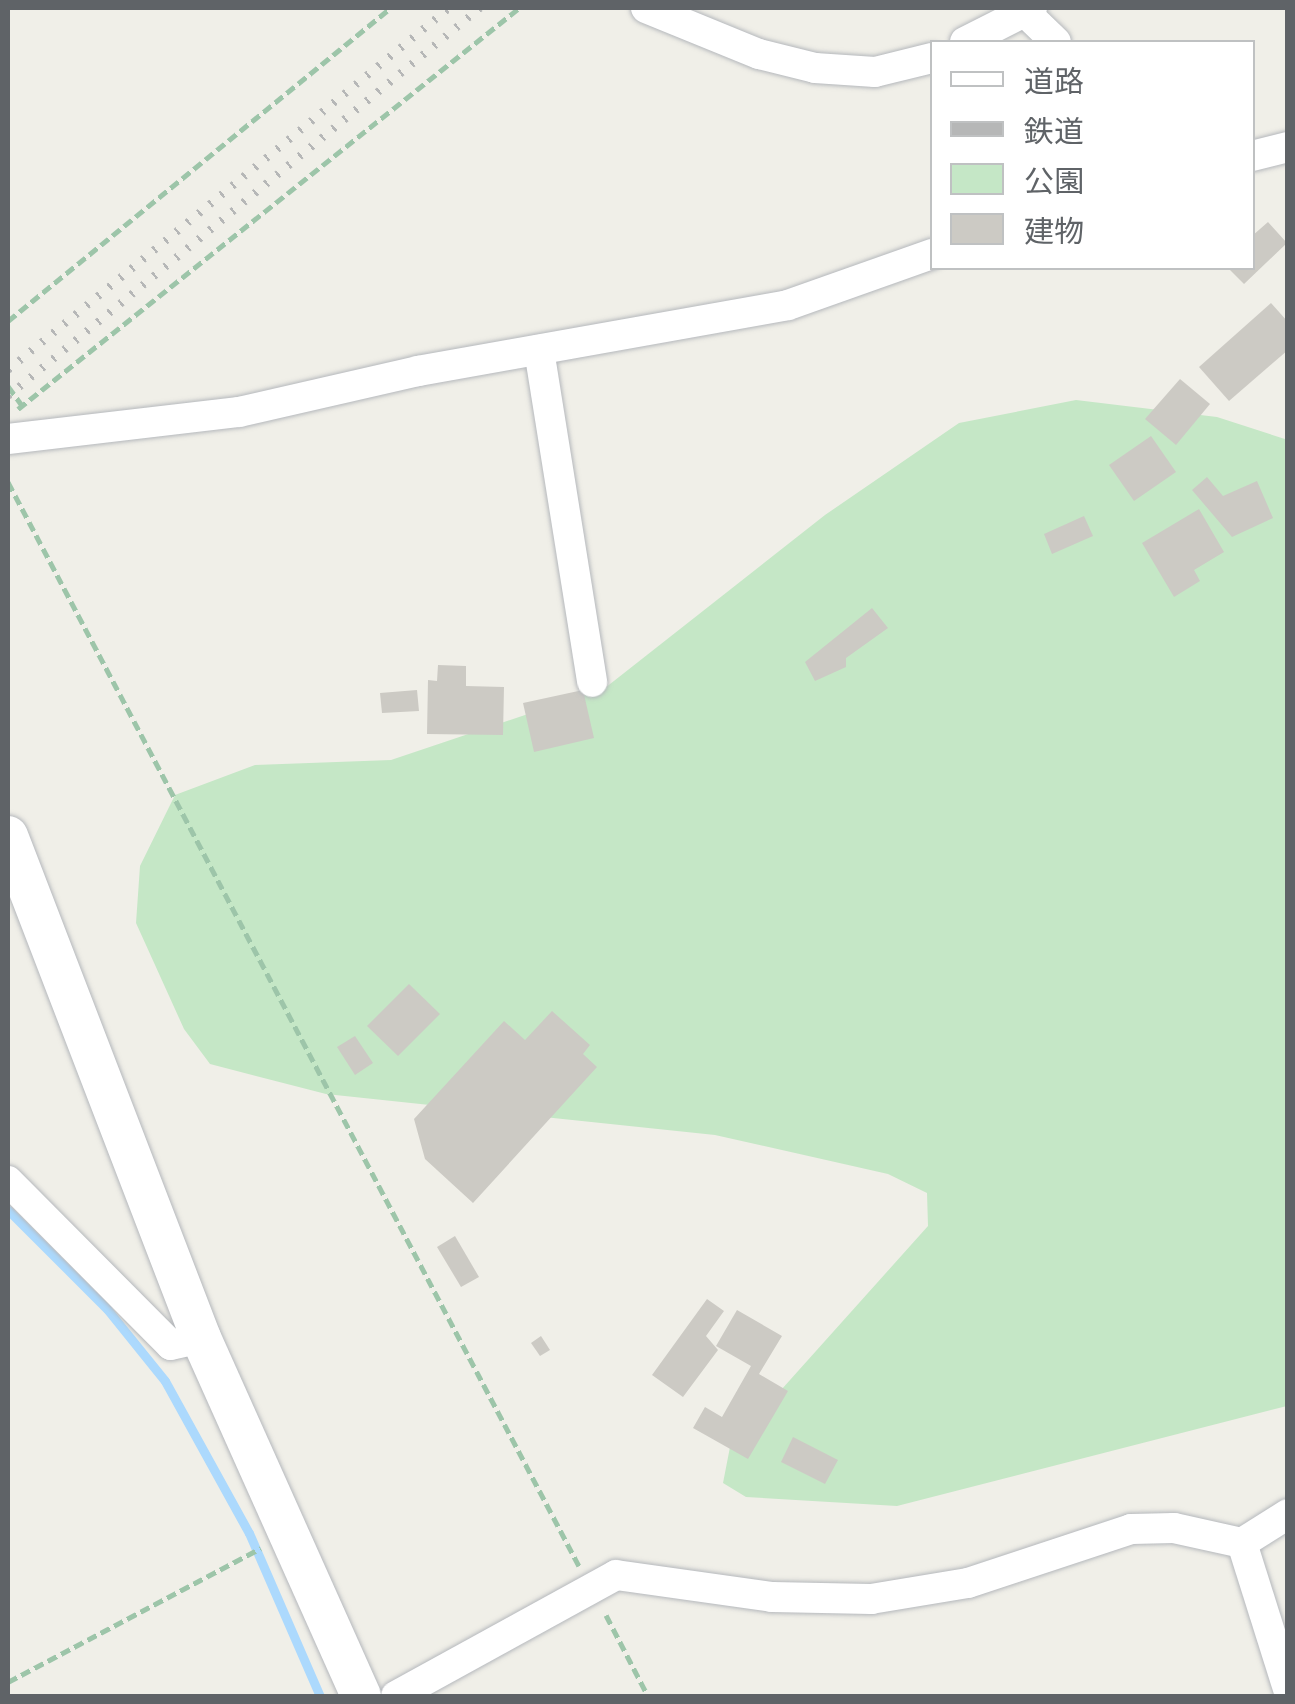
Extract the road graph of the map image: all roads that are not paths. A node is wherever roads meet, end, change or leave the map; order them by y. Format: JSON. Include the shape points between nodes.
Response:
{"nodes":[{"id":1,"x":646,"y":8,"type":"edge"},
{"id":2,"x":1030,"y":11,"type":"edge"},
{"id":3,"x":969,"y":40,"type":"edge"},
{"id":4,"x":1054,"y":40,"type":"edge"},
{"id":5,"x":930,"y":58,"type":"edge"},
{"id":6,"x":1288,"y":147,"type":"edge"},
{"id":7,"x":1255,"y":155,"type":"edge"},
{"id":8,"x":930,"y":255,"type":"edge"},
{"id":9,"x":539,"y":350,"type":"junction"},
{"id":10,"x":8,"y":439,"type":"edge"},
{"id":11,"x":592,"y":682,"type":"dead end"},
{"id":12,"x":8,"y":836,"type":"edge"},
{"id":13,"x":8,"y":1181,"type":"edge"},
{"id":14,"x":201,"y":1338,"type":"junction"},
{"id":15,"x":1288,"y":1514,"type":"edge"},
{"id":16,"x":1242,"y":1543,"type":"junction"},
{"id":17,"x":1288,"y":1689,"type":"edge"},
{"id":18,"x":361,"y":1696,"type":"edge"},
{"id":19,"x":396,"y":1696,"type":"edge"}],
"edges":[{"from":1,"to":5,"type":"street","via":[[759,54],[815,68],[875,72]]},
{"from":2,"to":3,"type":"street"},
{"from":2,"to":4,"type":"street"},
{"from":6,"to":7,"type":"street"},
{"from":8,"to":9,"type":"street","via":[[788,305]]},
{"from":9,"to":10,"type":"street","via":[[240,412]]},
{"from":9,"to":11,"type":"street"},
{"from":12,"to":14,"type":"street"},
{"from":13,"to":14,"type":"street","via":[[171,1345]]},
{"from":14,"to":18,"type":"street"},
{"from":15,"to":16,"type":"street"},
{"from":16,"to":17,"type":"street"},
{"from":16,"to":19,"type":"street","via":[[1174,1528],[1130,1529],[968,1583],[870,1599],[772,1597],[616,1576]]}]}
